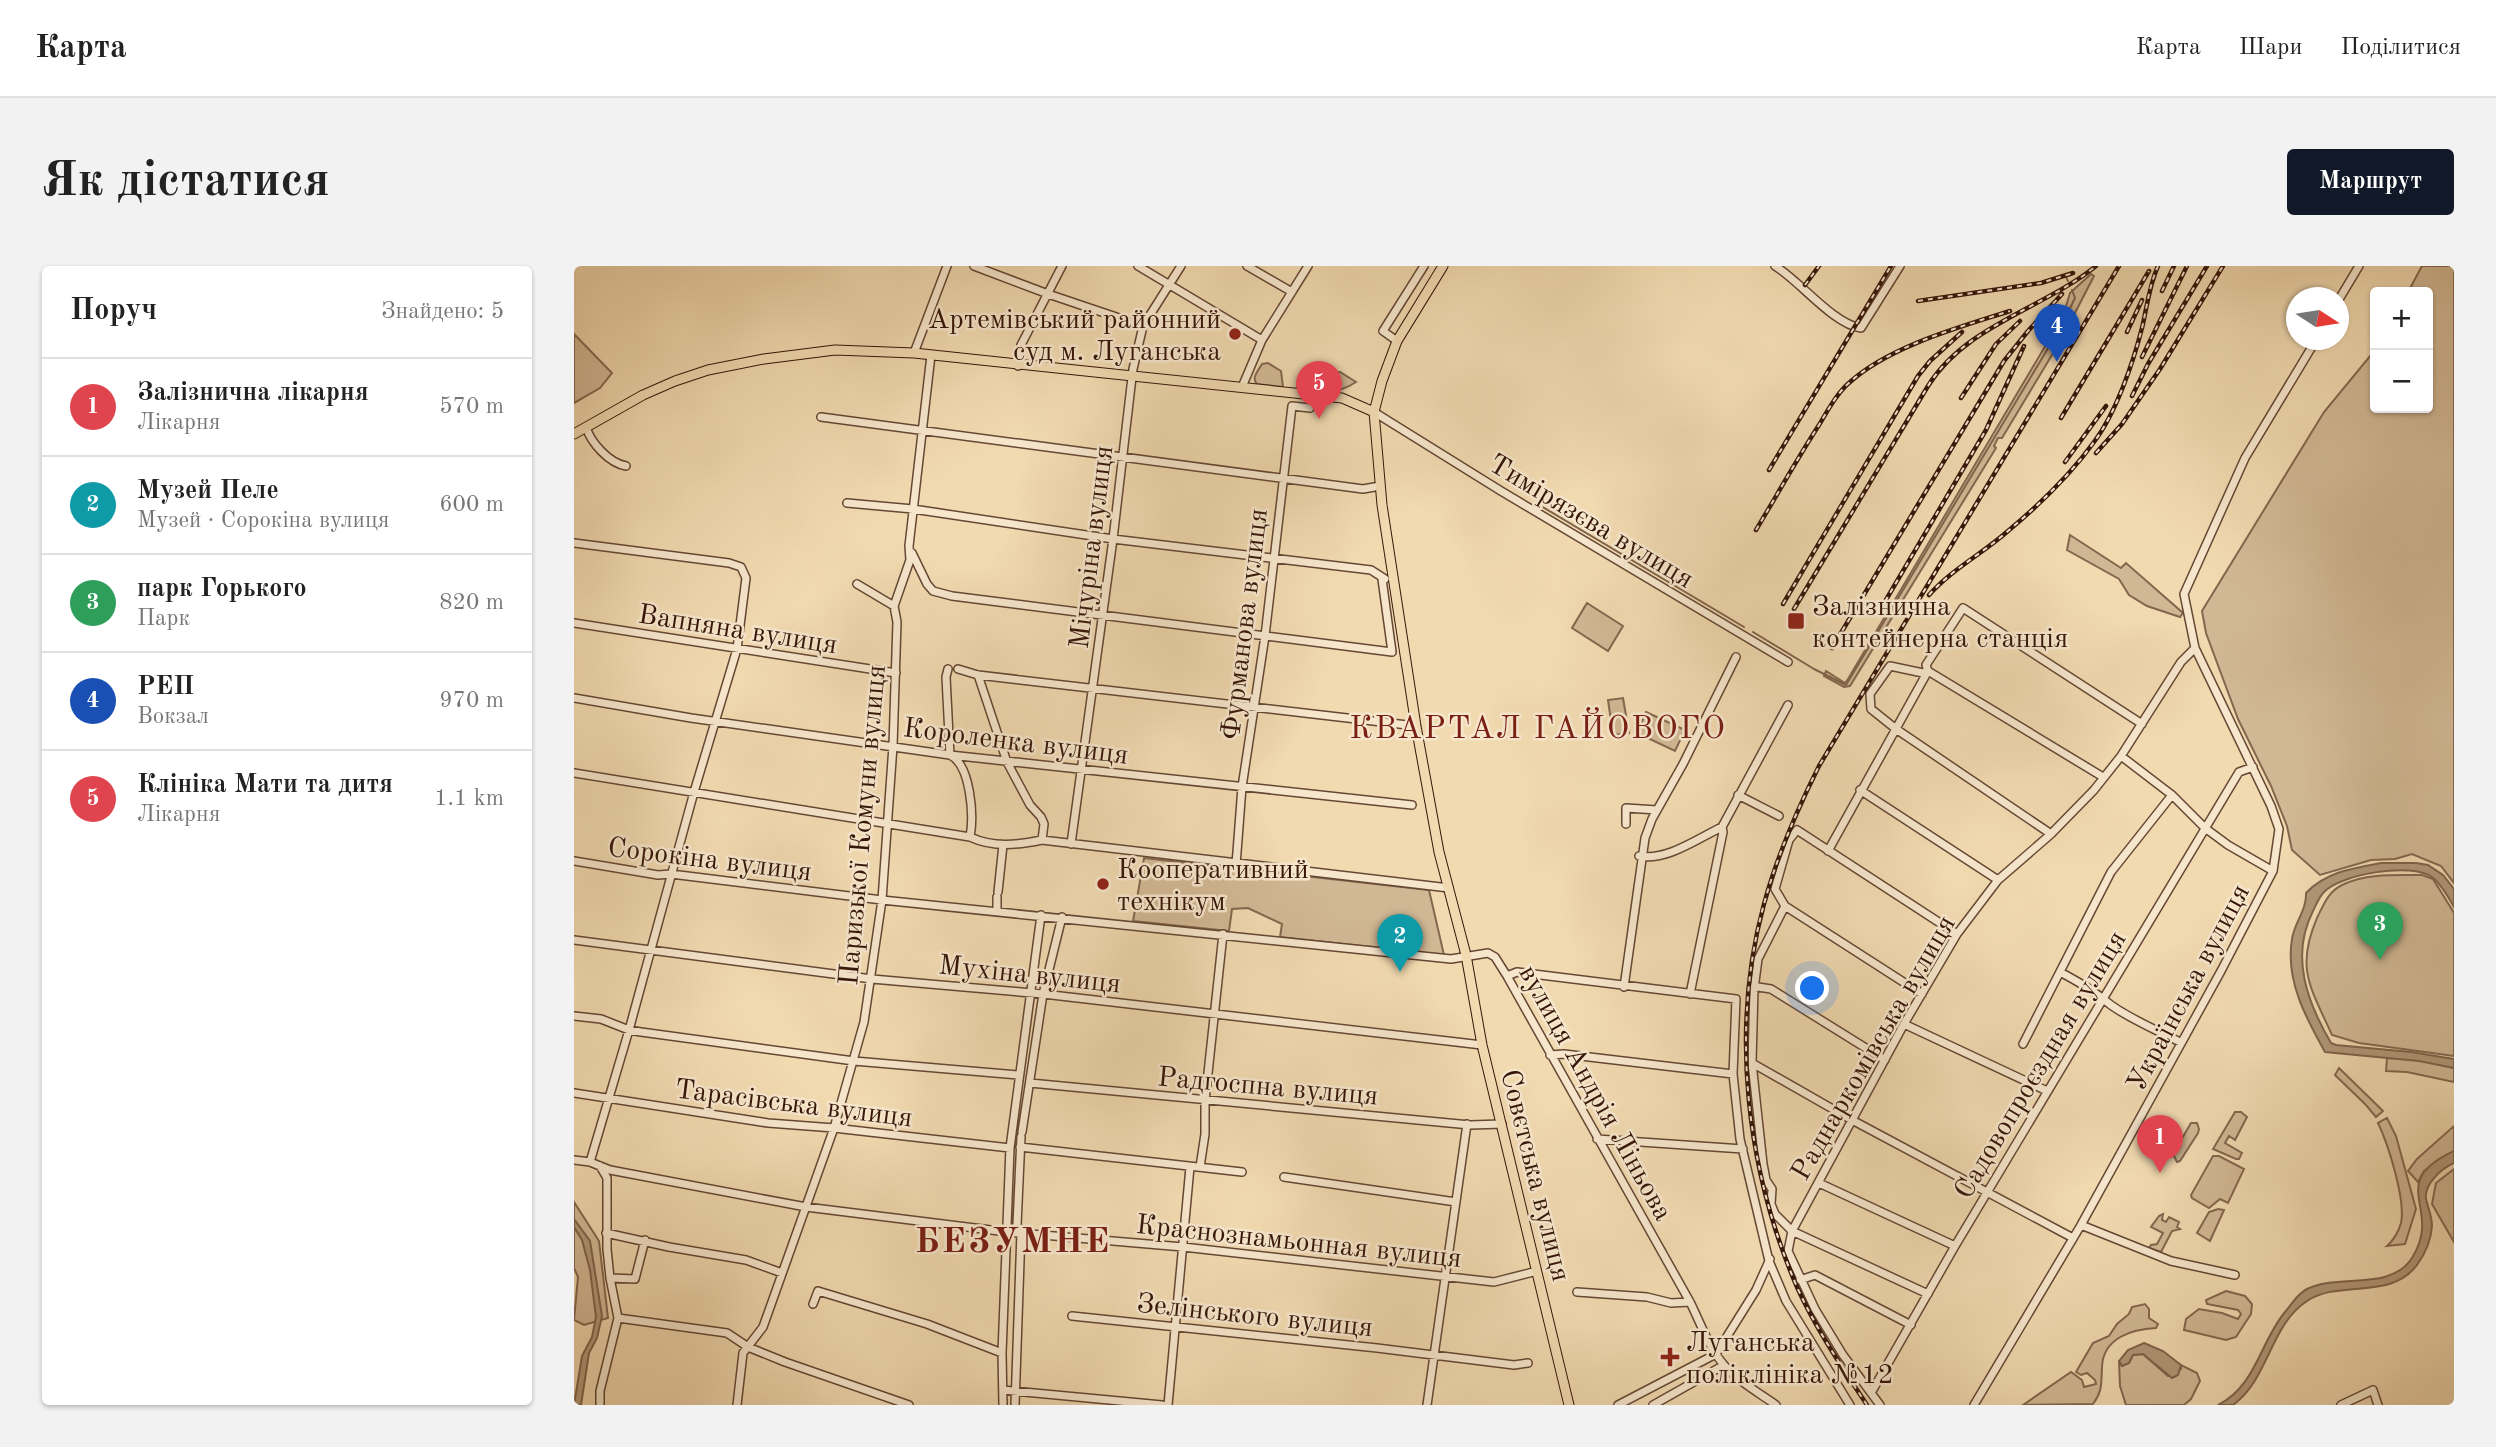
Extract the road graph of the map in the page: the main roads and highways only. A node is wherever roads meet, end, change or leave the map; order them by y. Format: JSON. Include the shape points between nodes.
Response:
{"nodes":[{"id":1,"x":1443,"y":266,"type":"edge"},
{"id":2,"x":1374,"y":412,"type":"junction"},
{"id":3,"x":574,"y":434,"type":"edge"},
{"id":4,"x":1569,"y":1405,"type":"edge"}],
"edges":[{"from":1,"to":2,"type":"main road","via":[[1398,341]]},
{"from":2,"to":3,"type":"main road","via":[[1342,398],[914,353],[822,350],[708,370],[643,395]]},
{"from":2,"to":4,"type":"main road","name":"Совєтська вулиця","via":[[1393,579],[1439,852]]}]}
